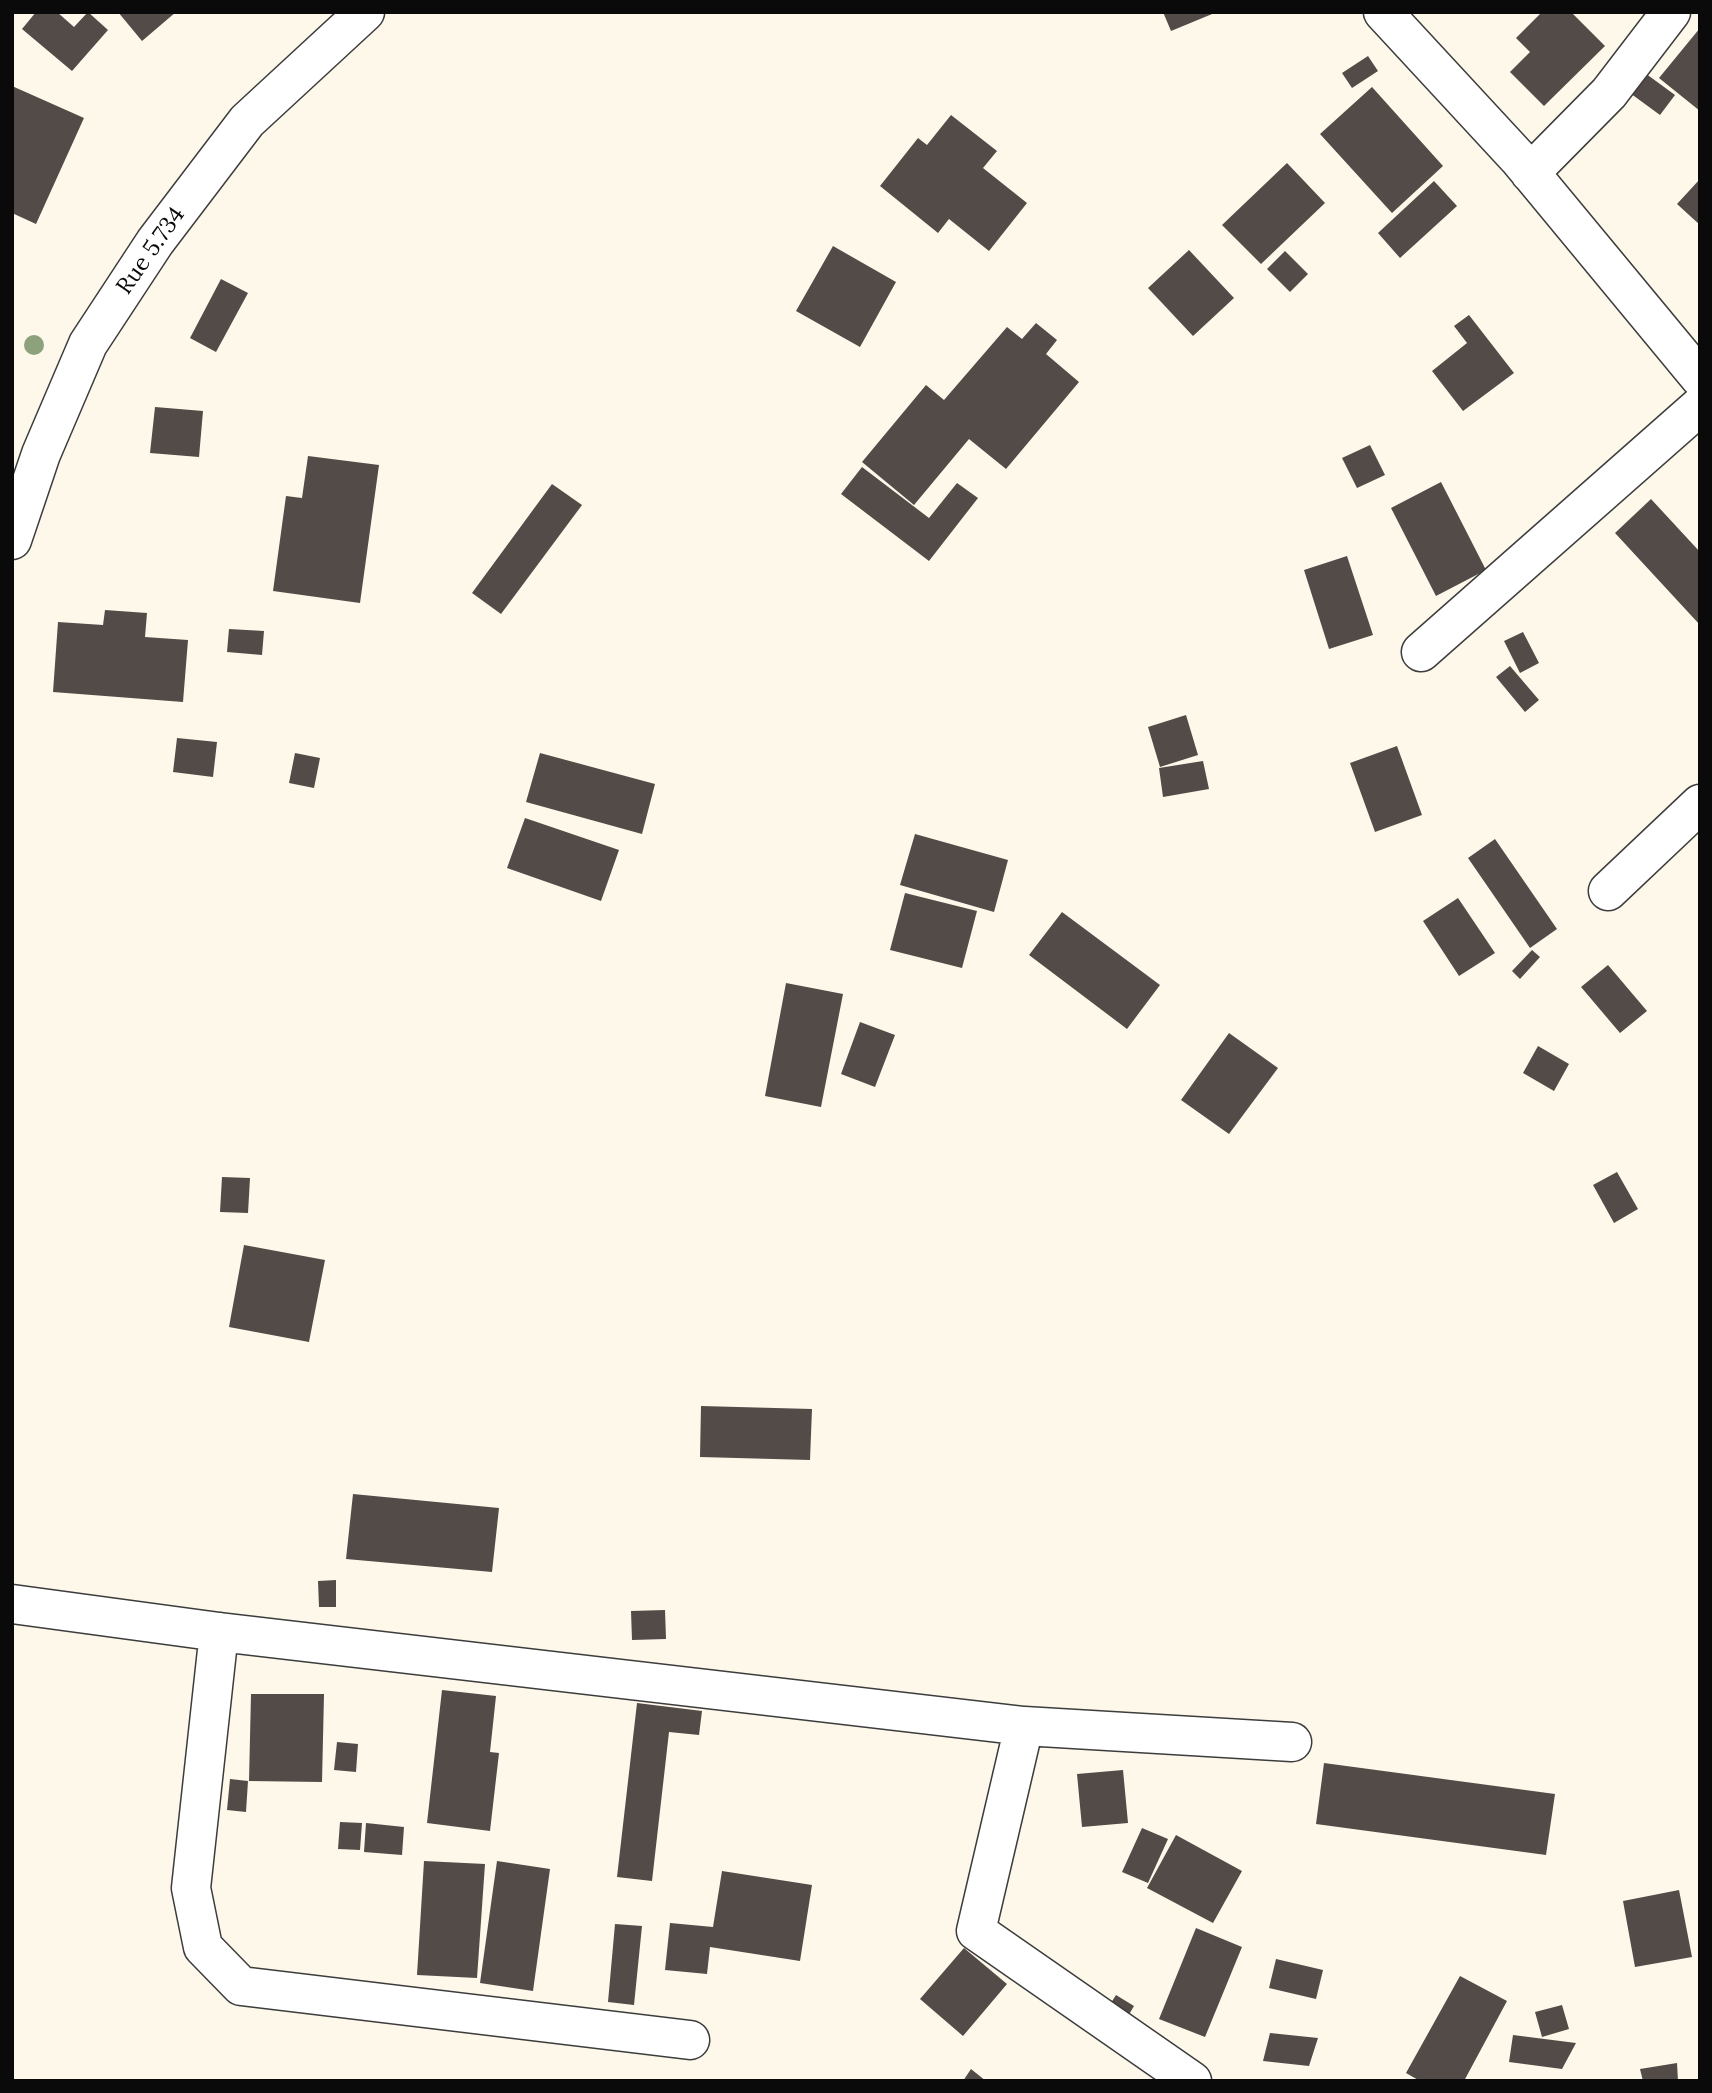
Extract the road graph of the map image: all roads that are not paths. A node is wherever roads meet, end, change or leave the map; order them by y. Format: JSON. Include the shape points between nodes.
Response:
{"nodes":[{"id":1,"x":365,"y":12,"type":"edge"},
{"id":2,"x":1383,"y":12,"type":"edge"},
{"id":3,"x":1671,"y":12,"type":"edge"},
{"id":4,"x":1530,"y":173,"type":"junction"},
{"id":5,"x":1700,"y":378,"type":"edge"},
{"id":6,"x":1700,"y":406,"type":"edge"},
{"id":7,"x":12,"y":540,"type":"edge"},
{"id":8,"x":1421,"y":652,"type":"dead end"},
{"id":9,"x":1700,"y":804,"type":"edge"},
{"id":10,"x":1608,"y":891,"type":"dead end"},
{"id":11,"x":12,"y":1604,"type":"edge"},
{"id":12,"x":219,"y":1632,"type":"junction"},
{"id":13,"x":1024,"y":1726,"type":"junction"},
{"id":14,"x":1292,"y":1742,"type":"dead end"},
{"id":15,"x":690,"y":2040,"type":"dead end"},
{"id":16,"x":1192,"y":2081,"type":"edge"}],
"edges":[{"from":1,"to":7,"type":"street","name":"Rue 5.734","via":[[247,121],[155,242],[88,344],[41,454]]},
{"from":2,"to":4,"type":"street"},
{"from":3,"to":4,"type":"street","via":[[1609,93]]},
{"from":4,"to":5,"type":"street"},
{"from":6,"to":8,"type":"street"},
{"from":9,"to":10,"type":"street"},
{"from":11,"to":12,"type":"street"},
{"from":12,"to":13,"type":"street"},
{"from":12,"to":15,"type":"street","via":[[191,1888],[203,1947],[242,1986]]},
{"from":13,"to":14,"type":"street"},
{"from":13,"to":16,"type":"street","via":[[976,1931]]}]}
